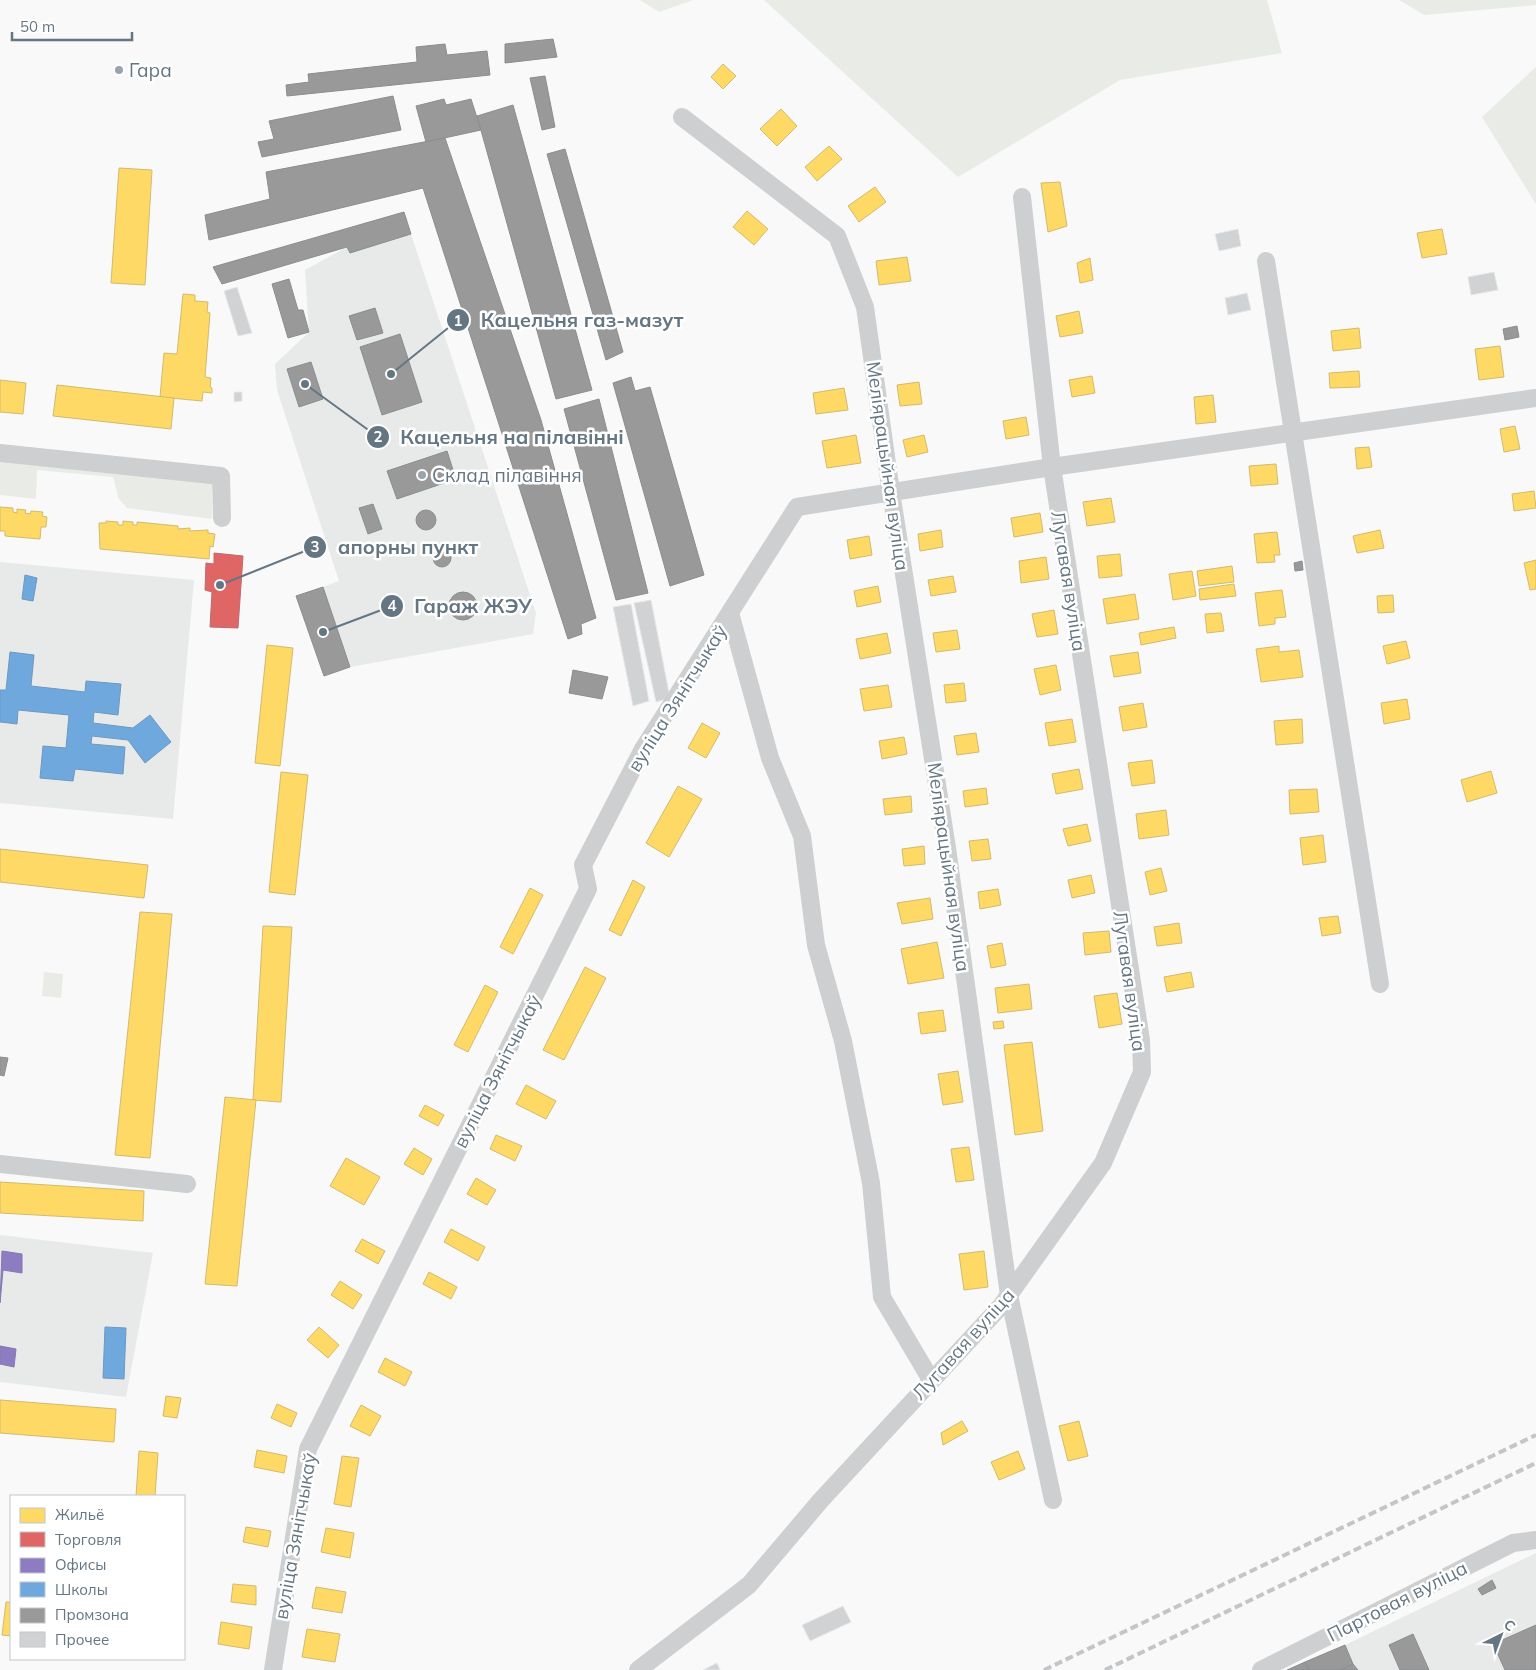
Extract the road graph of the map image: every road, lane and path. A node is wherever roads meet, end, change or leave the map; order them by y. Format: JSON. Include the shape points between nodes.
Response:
{"nodes":[{"id":1,"x":682,"y":117,"type":"dead end"},
{"id":2,"x":1022,"y":197,"type":"dead end"},
{"id":3,"x":1266,"y":261,"type":"dead end"},
{"id":4,"x":1536,"y":398,"type":"edge"},
{"id":5,"x":1294,"y":431,"type":"junction"},
{"id":6,"x":0,"y":453,"type":"edge"},
{"id":7,"x":1052,"y":467,"type":"junction"},
{"id":8,"x":891,"y":492,"type":"junction"},
{"id":9,"x":222,"y":518,"type":"dead end"},
{"id":10,"x":730,"y":613,"type":"junction"},
{"id":11,"x":1380,"y":984,"type":"dead end"},
{"id":12,"x":0,"y":1164,"type":"edge"},
{"id":13,"x":187,"y":1184,"type":"dead end"},
{"id":14,"x":1009,"y":1295,"type":"junction"},
{"id":15,"x":931,"y":1380,"type":"junction"},
{"id":16,"x":1053,"y":1500,"type":"dead end"},
{"id":17,"x":1536,"y":1540,"type":"edge"},
{"id":18,"x":274,"y":1670,"type":"edge"},
{"id":19,"x":638,"y":1670,"type":"edge"},
{"id":20,"x":1261,"y":1670,"type":"edge"}],
"edges":[{"from":1,"to":8,"type":"street","name":"Меліярацыйная вуліца","via":[[837,236],[865,307]]},
{"from":2,"to":7,"type":"street","name":"Лугавая вуліца"},
{"from":3,"to":5,"type":"street"},
{"from":4,"to":5,"type":"street"},
{"from":5,"to":7,"type":"street"},
{"from":5,"to":11,"type":"street"},
{"from":6,"to":9,"type":"street","via":[[222,476]]},
{"from":7,"to":8,"type":"street"},
{"from":7,"to":14,"type":"street","name":"Лугавая вуліца","via":[[1141,1040],[1142,1072],[1103,1163]]},
{"from":8,"to":10,"type":"street","name":"вуліца Зянітчыкаў","via":[[797,507]]},
{"from":8,"to":14,"type":"street","name":"Меліярацыйная вуліца","via":[[947,848]]},
{"from":10,"to":15,"type":"street","via":[[770,758],[802,836],[816,946],[843,1041],[871,1183],[882,1297]]},
{"from":10,"to":18,"type":"street","name":"вуліца Зянітчыкаў","via":[[643,748],[583,865],[588,889],[308,1449]]},
{"from":12,"to":13,"type":"street"},
{"from":14,"to":15,"type":"street","name":"Лугавая вуліца"},
{"from":14,"to":16,"type":"street","name":"Меліярацыйная вуліца"},
{"from":15,"to":19,"type":"street","name":"Лугавая вуліца","via":[[821,1500],[749,1585]]},
{"from":17,"to":20,"type":"street","name":"Партовая вуліца","via":[[1513,1543]]}]}
